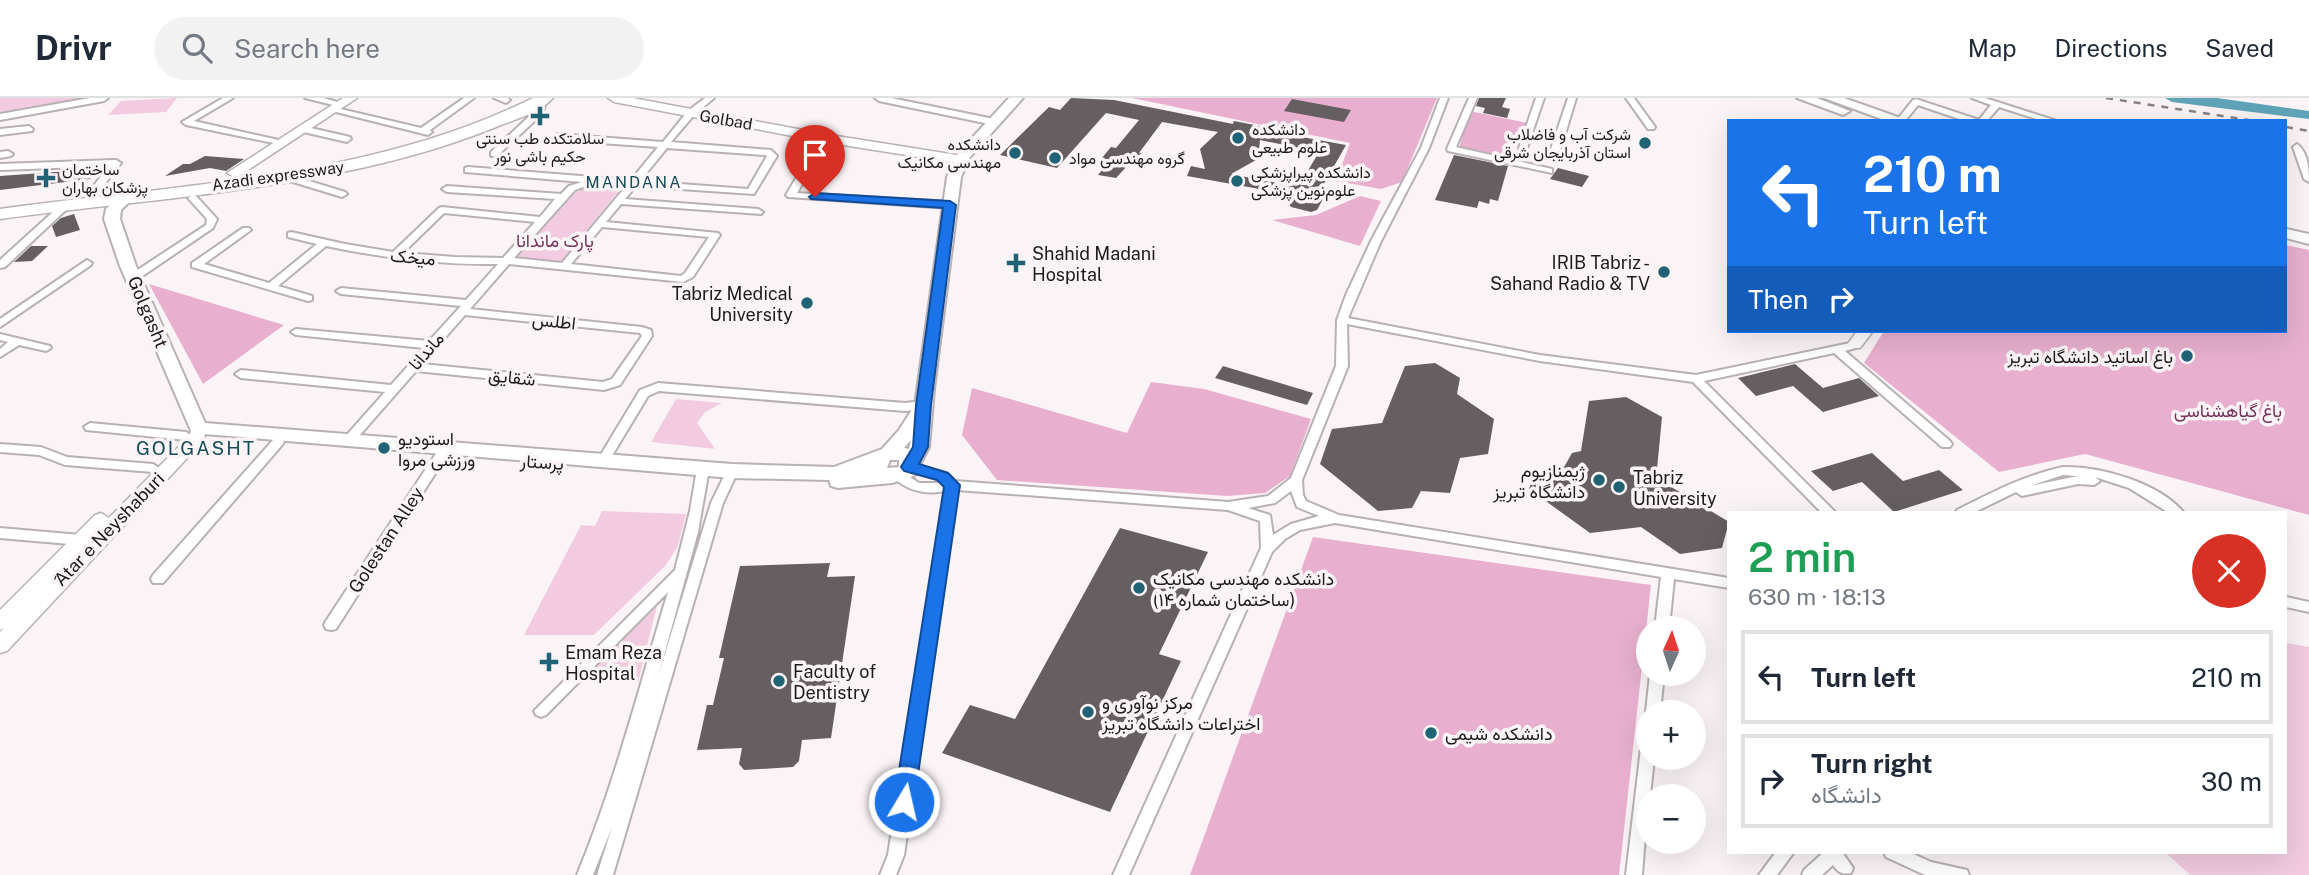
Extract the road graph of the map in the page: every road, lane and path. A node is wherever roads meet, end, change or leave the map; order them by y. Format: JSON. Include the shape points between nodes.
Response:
{"nodes":[{"id":1,"x":104,"y":98,"type":"edge"},
{"id":2,"x":229,"y":98,"type":"edge"},
{"id":3,"x":309,"y":98,"type":"edge"},
{"id":4,"x":470,"y":98,"type":"edge"},
{"id":5,"x":614,"y":98,"type":"edge"},
{"id":6,"x":710,"y":98,"type":"edge"},
{"id":7,"x":879,"y":98,"type":"edge"},
{"id":8,"x":1016,"y":98,"type":"edge"},
{"id":9,"x":1023,"y":98,"type":"edge"},
{"id":10,"x":1444,"y":98,"type":"edge"},
{"id":11,"x":1473,"y":98,"type":"edge"},
{"id":12,"x":1540,"y":98,"type":"edge"},
{"id":13,"x":1572,"y":98,"type":"edge"},
{"id":14,"x":1630,"y":98,"type":"edge"},
{"id":15,"x":1804,"y":98,"type":"edge"},
{"id":16,"x":1831,"y":98,"type":"edge"},
{"id":17,"x":1976,"y":98,"type":"edge"},
{"id":18,"x":94,"y":99,"type":"edge"},
{"id":19,"x":538,"y":99,"type":"edge"},
{"id":20,"x":341,"y":104,"type":"edge"},
{"id":21,"x":1997,"y":104,"type":"junction"},
{"id":22,"x":691,"y":113,"type":"junction"},
{"id":23,"x":0,"y":117,"type":"edge"},
{"id":24,"x":1869,"y":119,"type":"edge"},
{"id":25,"x":1895,"y":119,"type":"edge"},
{"id":26,"x":1903,"y":119,"type":"edge"},
{"id":27,"x":1969,"y":119,"type":"edge"},
{"id":28,"x":1984,"y":119,"type":"edge"},
{"id":29,"x":2046,"y":119,"type":"edge"},
{"id":30,"x":994,"y":122,"type":"junction"},
{"id":31,"x":1651,"y":127,"type":"dead end"},
{"id":32,"x":29,"y":129,"type":"dead end"},
{"id":33,"x":302,"y":129,"type":"junction"},
{"id":34,"x":0,"y":132,"type":"edge"},
{"id":35,"x":557,"y":137,"type":"dead end"},
{"id":36,"x":824,"y":138,"type":"junction"},
{"id":37,"x":347,"y":139,"type":"dead end"},
{"id":38,"x":280,"y":143,"type":"junction"},
{"id":39,"x":663,"y":145,"type":"junction"},
{"id":40,"x":2297,"y":147,"type":"dead end"},
{"id":41,"x":1522,"y":148,"type":"dead end"},
{"id":42,"x":494,"y":154,"type":"dead end"},
{"id":43,"x":771,"y":154,"type":"joint"},
{"id":44,"x":1553,"y":158,"type":"dead end"},
{"id":45,"x":963,"y":160,"type":"junction"},
{"id":46,"x":0,"y":167,"type":"edge"},
{"id":47,"x":468,"y":170,"type":"dead end"},
{"id":48,"x":1549,"y":171,"type":"dead end"},
{"id":49,"x":234,"y":173,"type":"junction"},
{"id":50,"x":282,"y":176,"type":"junction"},
{"id":51,"x":2309,"y":179,"type":"edge"},
{"id":52,"x":597,"y":180,"type":"junction"},
{"id":53,"x":632,"y":183,"type":"junction"},
{"id":54,"x":447,"y":189,"type":"dead end"},
{"id":55,"x":94,"y":192,"type":"junction"},
{"id":56,"x":751,"y":192,"type":"joint"},
{"id":57,"x":342,"y":194,"type":"dead end"},
{"id":58,"x":127,"y":197,"type":"junction"},
{"id":59,"x":564,"y":197,"type":"junction"},
{"id":60,"x":192,"y":198,"type":"dead end"},
{"id":61,"x":617,"y":201,"type":"junction"},
{"id":62,"x":0,"y":205,"type":"edge"},
{"id":63,"x":67,"y":205,"type":"junction"},
{"id":64,"x":950,"y":205,"type":"junction"},
{"id":65,"x":758,"y":212,"type":"dead end"},
{"id":66,"x":0,"y":214,"type":"edge"},
{"id":67,"x":542,"y":220,"type":"junction"},
{"id":68,"x":599,"y":223,"type":"junction"},
{"id":69,"x":2287,"y":224,"type":"edge"},
{"id":70,"x":2309,"y":229,"type":"edge"},
{"id":71,"x":246,"y":230,"type":"dead end"},
{"id":72,"x":2287,"y":234,"type":"edge"},
{"id":73,"x":291,"y":235,"type":"dead end"},
{"id":74,"x":2309,"y":239,"type":"edge"},
{"id":75,"x":323,"y":244,"type":"junction"},
{"id":76,"x":396,"y":255,"type":"junction"},
{"id":77,"x":504,"y":261,"type":"junction"},
{"id":78,"x":87,"y":263,"type":"dead end"},
{"id":79,"x":1,"y":265,"type":"edge"},
{"id":80,"x":564,"y":267,"type":"junction"},
{"id":81,"x":134,"y":278,"type":"junction"},
{"id":82,"x":271,"y":287,"type":"junction"},
{"id":83,"x":341,"y":291,"type":"dead end"},
{"id":84,"x":307,"y":298,"type":"dead end"},
{"id":85,"x":465,"y":307,"type":"junction"},
{"id":86,"x":1342,"y":320,"type":"junction"},
{"id":87,"x":0,"y":324,"type":"edge"},
{"id":88,"x":296,"y":332,"type":"dead end"},
{"id":89,"x":1864,"y":333,"type":"edge"},
{"id":90,"x":0,"y":337,"type":"edge"},
{"id":91,"x":17,"y":341,"type":"junction"},
{"id":92,"x":431,"y":345,"type":"junction"},
{"id":93,"x":1855,"y":345,"type":"joint"},
{"id":94,"x":46,"y":348,"type":"dead end"},
{"id":95,"x":1836,"y":349,"type":"junction"},
{"id":96,"x":0,"y":354,"type":"edge"},
{"id":97,"x":413,"y":367,"type":"junction"},
{"id":98,"x":241,"y":374,"type":"dead end"},
{"id":99,"x":1696,"y":379,"type":"junction"},
{"id":100,"x":611,"y":385,"type":"joint"},
{"id":101,"x":393,"y":389,"type":"junction"},
{"id":102,"x":923,"y":405,"type":"junction"},
{"id":103,"x":90,"y":427,"type":"dead end"},
{"id":104,"x":194,"y":434,"type":"junction"},
{"id":105,"x":348,"y":441,"type":"junction"},
{"id":106,"x":278,"y":442,"type":"junction"},
{"id":107,"x":1946,"y":444,"type":"dead end"},
{"id":108,"x":0,"y":448,"type":"edge"},
{"id":109,"x":441,"y":455,"type":"junction"},
{"id":110,"x":603,"y":461,"type":"junction"},
{"id":111,"x":895,"y":466,"type":"junction"},
{"id":112,"x":153,"y":468,"type":"junction"},
{"id":113,"x":702,"y":472,"type":"junction"},
{"id":114,"x":731,"y":474,"type":"junction"},
{"id":115,"x":1296,"y":480,"type":"junction"},
{"id":116,"x":952,"y":485,"type":"junction"},
{"id":117,"x":1271,"y":500,"type":"junction"},
{"id":118,"x":1988,"y":501,"type":"junction"},
{"id":119,"x":1301,"y":504,"type":"junction"},
{"id":120,"x":1228,"y":506,"type":"junction"},
{"id":121,"x":1828,"y":511,"type":"edge"},
{"id":122,"x":1966,"y":511,"type":"edge"},
{"id":123,"x":2162,"y":511,"type":"edge"},
{"id":124,"x":2176,"y":511,"type":"edge"},
{"id":125,"x":1266,"y":518,"type":"junction"},
{"id":126,"x":1337,"y":519,"type":"junction"},
{"id":127,"x":1296,"y":525,"type":"junction"},
{"id":128,"x":0,"y":533,"type":"edge"},
{"id":129,"x":81,"y":540,"type":"junction"},
{"id":130,"x":1267,"y":549,"type":"junction"},
{"id":131,"x":680,"y":572,"type":"junction"},
{"id":132,"x":695,"y":572,"type":"junction"},
{"id":133,"x":1668,"y":573,"type":"junction"},
{"id":134,"x":158,"y":579,"type":"dead end"},
{"id":135,"x":1727,"y":583,"type":"edge"},
{"id":136,"x":2287,"y":602,"type":"edge"},
{"id":137,"x":2309,"y":607,"type":"edge"},
{"id":138,"x":1663,"y":616,"type":"edge"},
{"id":139,"x":1,"y":619,"type":"edge"},
{"id":140,"x":331,"y":625,"type":"dead end"},
{"id":141,"x":0,"y":645,"type":"edge"},
{"id":142,"x":541,"y":711,"type":"dead end"},
{"id":143,"x":1646,"y":770,"type":"edge"},
{"id":144,"x":1784,"y":854,"type":"edge"},
{"id":145,"x":1832,"y":854,"type":"edge"},
{"id":146,"x":1834,"y":854,"type":"edge"},
{"id":147,"x":1896,"y":854,"type":"edge"},
{"id":148,"x":1845,"y":868,"type":"dead end"},
{"id":149,"x":585,"y":875,"type":"edge"},
{"id":150,"x":605,"y":875,"type":"edge"},
{"id":151,"x":888,"y":875,"type":"edge"},
{"id":152,"x":1121,"y":875,"type":"edge"},
{"id":153,"x":1634,"y":875,"type":"edge"},
{"id":154,"x":1767,"y":875,"type":"edge"},
{"id":155,"x":1810,"y":875,"type":"edge"},
{"id":156,"x":1961,"y":875,"type":"edge"}],
"edges":[{"from":1,"to":18,"type":"street"},
{"from":2,"to":38,"type":"street","via":[[186,122]]},
{"from":3,"to":20,"type":"street"},
{"from":4,"to":20,"type":"street","via":[[425,131]]},
{"from":5,"to":22,"type":"main road","name":"Golbad"},
{"from":6,"to":22,"type":"street"},
{"from":7,"to":30,"type":"street"},
{"from":8,"to":30,"type":"main road"},
{"from":9,"to":45,"type":"main road"},
{"from":10,"to":86,"type":"street","via":[[1425,148],[1376,241]]},
{"from":11,"to":48,"type":"street","via":[[1451,149]]},
{"from":12,"to":41,"type":"street"},
{"from":13,"to":44,"type":"street"},
{"from":14,"to":31,"type":"street"},
{"from":15,"to":24,"type":"main road"},
{"from":16,"to":25,"type":"main road"},
{"from":17,"to":21,"type":"street"},
{"from":18,"to":23,"type":"street"},
{"from":19,"to":42,"type":"street","via":[[540,111]]},
{"from":19,"to":49,"type":"highway","name":"Azadi expressway","via":[[462,129],[393,149]]},
{"from":19,"to":50,"type":"highway","name":"Azadi expressway","via":[[488,127],[418,151]]},
{"from":20,"to":33,"type":"main road"},
{"from":21,"to":28,"type":"street"},
{"from":21,"to":29,"type":"street"},
{"from":22,"to":36,"type":"main road","name":"Golbad"},
{"from":22,"to":39,"type":"street"},
{"from":26,"to":27,"type":"street","via":[[1916,102]]},
{"from":30,"to":45,"type":"main road"},
{"from":32,"to":34,"type":"street"},
{"from":33,"to":37,"type":"street"},
{"from":33,"to":38,"type":"main road"},
{"from":35,"to":39,"type":"street"},
{"from":36,"to":45,"type":"main road","name":"Golbad"},
{"from":36,"to":64,"type":"street","via":[[792,195]]},
{"from":38,"to":49,"type":"main road"},
{"from":39,"to":43,"type":"street"},
{"from":39,"to":53,"type":"street"},
{"from":40,"to":51,"type":"street"},
{"from":43,"to":56,"type":"street"},
{"from":45,"to":64,"type":"main road","via":[[954,177]]},
{"from":46,"to":55,"type":"street","via":[[116,163]]},
{"from":47,"to":52,"type":"street"},
{"from":49,"to":55,"type":"highway","name":"Azadi expressway"},
{"from":50,"to":57,"type":"street"},
{"from":50,"to":58,"type":"highway","name":"Azadi expressway"},
{"from":52,"to":53,"type":"street"},
{"from":52,"to":59,"type":"street","name":"ماندانا","via":[[578,185]]},
{"from":53,"to":56,"type":"street"},
{"from":53,"to":61,"type":"street"},
{"from":54,"to":59,"type":"street"},
{"from":55,"to":62,"type":"highway","name":"Azadi expressway"},
{"from":58,"to":63,"type":"highway","name":"Azadi expressway"},
{"from":58,"to":81,"type":"main road","name":"Golgasht","via":[[114,209],[112,219]]},
{"from":59,"to":67,"type":"street","name":"ماندانا"},
{"from":60,"to":81,"type":"street","via":[[212,219],[210,226]]},
{"from":61,"to":65,"type":"street"},
{"from":61,"to":68,"type":"street"},
{"from":63,"to":66,"type":"highway","name":"Azadi expressway"},
{"from":63,"to":79,"type":"street"},
{"from":64,"to":102,"type":"main road"},
{"from":67,"to":76,"type":"street","via":[[442,211]]},
{"from":67,"to":77,"type":"street","name":"ماندانا"},
{"from":68,"to":80,"type":"street"},
{"from":68,"to":80,"type":"street","via":[[715,234],[687,278]]},
{"from":69,"to":70,"type":"main road"},
{"from":71,"to":82,"type":"street","via":[[196,265]]},
{"from":72,"to":74,"type":"main road"},
{"from":73,"to":75,"type":"street","name":"میخک"},
{"from":75,"to":76,"type":"street","name":"میخک"},
{"from":75,"to":82,"type":"street"},
{"from":76,"to":77,"type":"street","name":"میخک"},
{"from":77,"to":80,"type":"street"},
{"from":77,"to":85,"type":"street","name":"ماندانا"},
{"from":78,"to":87,"type":"street"},
{"from":81,"to":104,"type":"main road","name":"Golgasht"},
{"from":82,"to":84,"type":"street"},
{"from":83,"to":85,"type":"street","name":"اطلس"},
{"from":85,"to":92,"type":"street","name":"ماندانا"},
{"from":85,"to":100,"type":"street","name":"اطلس","via":[[647,332]]},
{"from":86,"to":99,"type":"street","via":[[1540,358]]},
{"from":86,"to":115,"type":"street","via":[[1342,366]]},
{"from":88,"to":92,"type":"street"},
{"from":89,"to":93,"type":"main road"},
{"from":90,"to":91,"type":"street"},
{"from":91,"to":94,"type":"street"},
{"from":91,"to":96,"type":"street"},
{"from":92,"to":97,"type":"street","name":"ماندانا"},
{"from":93,"to":95,"type":"street"},
{"from":95,"to":99,"type":"street"},
{"from":95,"to":107,"type":"street"},
{"from":97,"to":100,"type":"street","name":"شقایق"},
{"from":97,"to":101,"type":"street","name":"ماندانا"},
{"from":98,"to":101,"type":"street"},
{"from":99,"to":121,"type":"street"},
{"from":101,"to":105,"type":"street","name":"ماندانا"},
{"from":102,"to":110,"type":"street","via":[[658,387],[644,393]]},
{"from":102,"to":111,"type":"main road","via":[[920,447]]},
{"from":103,"to":104,"type":"street"},
{"from":104,"to":105,"type":"main road","name":"پرستار"},
{"from":104,"to":106,"type":"main road","name":"پرستار"},
{"from":104,"to":112,"type":"main road","name":"ََAtar e Neyshaburi"},
{"from":104,"to":141,"type":"main road","name":"ََAtar e Neyshaburi"},
{"from":105,"to":110,"type":"main road","name":"پرستار"},
{"from":106,"to":109,"type":"main road","name":"پرستار"},
{"from":106,"to":134,"type":"street"},
{"from":108,"to":112,"type":"street","via":[[41,451],[65,461]]},
{"from":109,"to":113,"type":"main road","name":"پرستار"},
{"from":109,"to":140,"type":"street","name":"Golestan Alley"},
{"from":110,"to":113,"type":"main road","name":"پرستار"},
{"from":111,"to":114,"type":"main road","name":"پرستار","via":[[835,474]]},
{"from":111,"to":114,"type":"main road","name":"پرستار","via":[[844,481]]},
{"from":111,"to":116,"type":"street","via":[[907,484],[922,489]]},
{"from":112,"to":129,"type":"main road","name":"ََAtar e Neyshaburi"},
{"from":113,"to":114,"type":"main road","name":"پرستار"},
{"from":113,"to":131,"type":"street","via":[[699,503]]},
{"from":114,"to":132,"type":"street"},
{"from":115,"to":117,"type":"street"},
{"from":115,"to":119,"type":"street"},
{"from":116,"to":120,"type":"street"},
{"from":116,"to":151,"type":"street","via":[[896,855]]},
{"from":117,"to":119,"type":"street","via":[[1290,498]]},
{"from":117,"to":120,"type":"street"},
{"from":117,"to":125,"type":"street","via":[[1264,508]]},
{"from":118,"to":122,"type":"street"},
{"from":118,"to":123,"type":"street","via":[[2077,480],[2126,490]]},
{"from":118,"to":124,"type":"street","via":[[2048,474],[2071,471],[2129,483]]},
{"from":119,"to":126,"type":"street"},
{"from":119,"to":127,"type":"street","via":[[1305,513]]},
{"from":120,"to":125,"type":"street"},
{"from":125,"to":127,"type":"street","via":[[1276,525]]},
{"from":125,"to":130,"type":"street"},
{"from":126,"to":127,"type":"street"},
{"from":126,"to":133,"type":"street"},
{"from":127,"to":130,"type":"street"},
{"from":128,"to":129,"type":"street"},
{"from":129,"to":139,"type":"main road","name":"ََAtar e Neyshaburi"},
{"from":130,"to":152,"type":"street"},
{"from":131,"to":132,"type":"street"},
{"from":131,"to":142,"type":"street"},
{"from":131,"to":149,"type":"street","via":[[611,809]]},
{"from":132,"to":150,"type":"street"},
{"from":133,"to":135,"type":"street"},
{"from":133,"to":138,"type":"street"},
{"from":136,"to":137,"type":"street"},
{"from":143,"to":153,"type":"street"},
{"from":144,"to":154,"type":"street"},
{"from":145,"to":155,"type":"street"},
{"from":146,"to":148,"type":"street"},
{"from":147,"to":156,"type":"street","via":[[1929,869]]}]}
